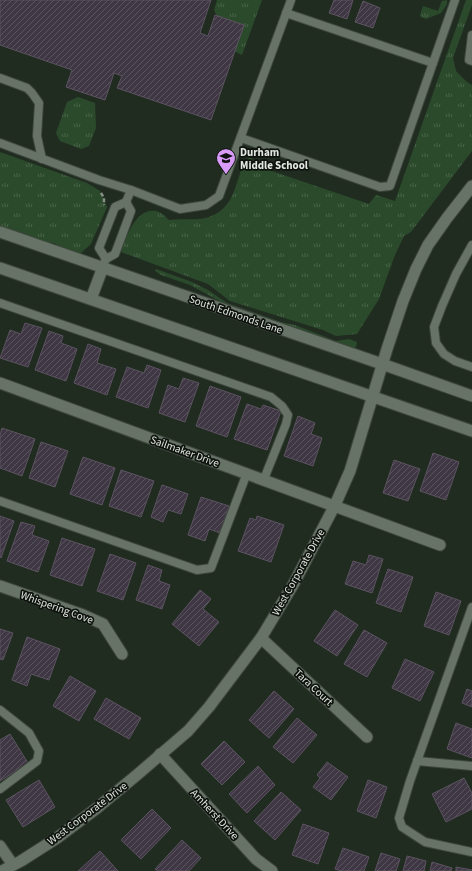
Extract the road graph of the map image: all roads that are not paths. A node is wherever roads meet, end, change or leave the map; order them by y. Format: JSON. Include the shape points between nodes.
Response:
{"nodes":[{"id":1,"x":291,"y":0,"type":"edge"},
{"id":2,"x":455,"y":0,"type":"edge"},
{"id":3,"x":286,"y":13,"type":"junction"},
{"id":4,"x":472,"y":35,"type":"edge"},
{"id":5,"x":472,"y":61,"type":"edge"},
{"id":6,"x":433,"y":63,"type":"junction"},
{"id":7,"x":0,"y":78,"type":"edge"},
{"id":8,"x":241,"y":138,"type":"junction"},
{"id":9,"x":0,"y":143,"type":"edge"},
{"id":10,"x":42,"y":158,"type":"junction"},
{"id":11,"x":472,"y":186,"type":"edge"},
{"id":12,"x":130,"y":190,"type":"junction"},
{"id":13,"x":126,"y":202,"type":"junction"},
{"id":14,"x":0,"y":232,"type":"edge"},
{"id":15,"x":472,"y":245,"type":"edge"},
{"id":16,"x":104,"y":263,"type":"junction"},
{"id":17,"x":0,"y":268,"type":"edge"},
{"id":18,"x":91,"y":299,"type":"junction"},
{"id":19,"x":0,"y":303,"type":"edge"},
{"id":20,"x":382,"y":364,"type":"junction"},
{"id":21,"x":472,"y":367,"type":"edge"},
{"id":22,"x":0,"y":383,"type":"edge"},
{"id":23,"x":373,"y":396,"type":"junction"},
{"id":24,"x":472,"y":396,"type":"edge"},
{"id":25,"x":472,"y":431,"type":"edge"},
{"id":26,"x":247,"y":473,"type":"junction"},
{"id":27,"x":264,"y":480,"type":"junction"},
{"id":28,"x":0,"y":501,"type":"edge"},
{"id":29,"x":334,"y":505,"type":"junction"},
{"id":30,"x":440,"y":545,"type":"dead end"},
{"id":31,"x":0,"y":586,"type":"edge"},
{"id":32,"x":472,"y":607,"type":"edge"},
{"id":33,"x":261,"y":638,"type":"junction"},
{"id":34,"x":122,"y":654,"type":"dead end"},
{"id":35,"x":0,"y":710,"type":"edge"},
{"id":36,"x":367,"y":736,"type":"dead end"},
{"id":37,"x":160,"y":754,"type":"junction"},
{"id":38,"x":417,"y":761,"type":"junction"},
{"id":39,"x":472,"y":766,"type":"edge"},
{"id":40,"x":0,"y":789,"type":"edge"},
{"id":41,"x":0,"y":846,"type":"edge"},
{"id":42,"x":472,"y":852,"type":"edge"},
{"id":43,"x":13,"y":865,"type":"junction"},
{"id":44,"x":2,"y":871,"type":"edge"},
{"id":45,"x":272,"y":871,"type":"edge"}],
"edges":[{"from":1,"to":3,"type":"lane"},
{"from":2,"to":6,"type":"lane"},
{"from":3,"to":6,"type":"lane"},
{"from":3,"to":8,"type":"lane"},
{"from":4,"to":5,"type":"lane","via":[[469,60]]},
{"from":6,"to":8,"type":"lane","via":[[390,186],[380,187]]},
{"from":7,"to":10,"type":"lane","via":[[27,88],[39,103],[37,136]]},
{"from":8,"to":12,"type":"lane","via":[[219,196],[206,205],[180,209]]},
{"from":9,"to":10,"type":"lane"},
{"from":10,"to":12,"type":"lane"},
{"from":11,"to":20,"type":"street","name":"West Corporate Drive","via":[[428,245],[403,302]]},
{"from":12,"to":13,"type":"lane"},
{"from":13,"to":16,"type":"lane","via":[[131,211],[115,254]]},
{"from":13,"to":16,"type":"lane","via":[[115,206],[99,248]]},
{"from":14,"to":16,"type":"street","name":"South Edmonds Lane"},
{"from":15,"to":21,"type":"lane","via":[[450,287],[434,327],[436,343],[444,354]]},
{"from":16,"to":18,"type":"street"},
{"from":16,"to":20,"type":"street","name":"South Edmonds Lane"},
{"from":17,"to":18,"type":"street"},
{"from":18,"to":23,"type":"street"},
{"from":19,"to":27,"type":"lane","via":[[270,397],[282,406],[288,415]]},
{"from":20,"to":23,"type":"street","name":"West Corporate Drive"},
{"from":20,"to":24,"type":"street","name":"South Edmonds Lane"},
{"from":22,"to":26,"type":"street","name":"Sailmaker Drive"},
{"from":23,"to":25,"type":"street"},
{"from":23,"to":29,"type":"street","name":"West Corporate Drive","via":[[350,471]]},
{"from":26,"to":27,"type":"street","name":"Sailmaker Drive"},
{"from":26,"to":28,"type":"lane","via":[[211,568],[205,570],[197,570]]},
{"from":27,"to":29,"type":"street","name":"Sailmaker Drive"},
{"from":29,"to":30,"type":"street","name":"Sailmaker Drive"},
{"from":29,"to":33,"type":"street","name":"West Corporate Drive","via":[[293,585]]},
{"from":31,"to":34,"type":"street","name":"Whispering Cove","via":[[103,624]]},
{"from":32,"to":38,"type":"lane"},
{"from":33,"to":36,"type":"street","name":"Tara Court"},
{"from":33,"to":37,"type":"street","name":"West Corporate Drive","via":[[209,707],[188,730]]},
{"from":35,"to":40,"type":"lane","via":[[29,733],[39,751],[37,761]]},
{"from":37,"to":43,"type":"street","name":"West Corporate Drive","via":[[57,838]]},
{"from":37,"to":45,"type":"street","name":"Amherst Drive","via":[[256,859]]},
{"from":38,"to":39,"type":"lane"},
{"from":38,"to":42,"type":"lane","via":[[399,818],[402,827],[425,842]]},
{"from":41,"to":43,"type":"street"},
{"from":43,"to":44,"type":"street","name":"West Corporate Drive"}]}
